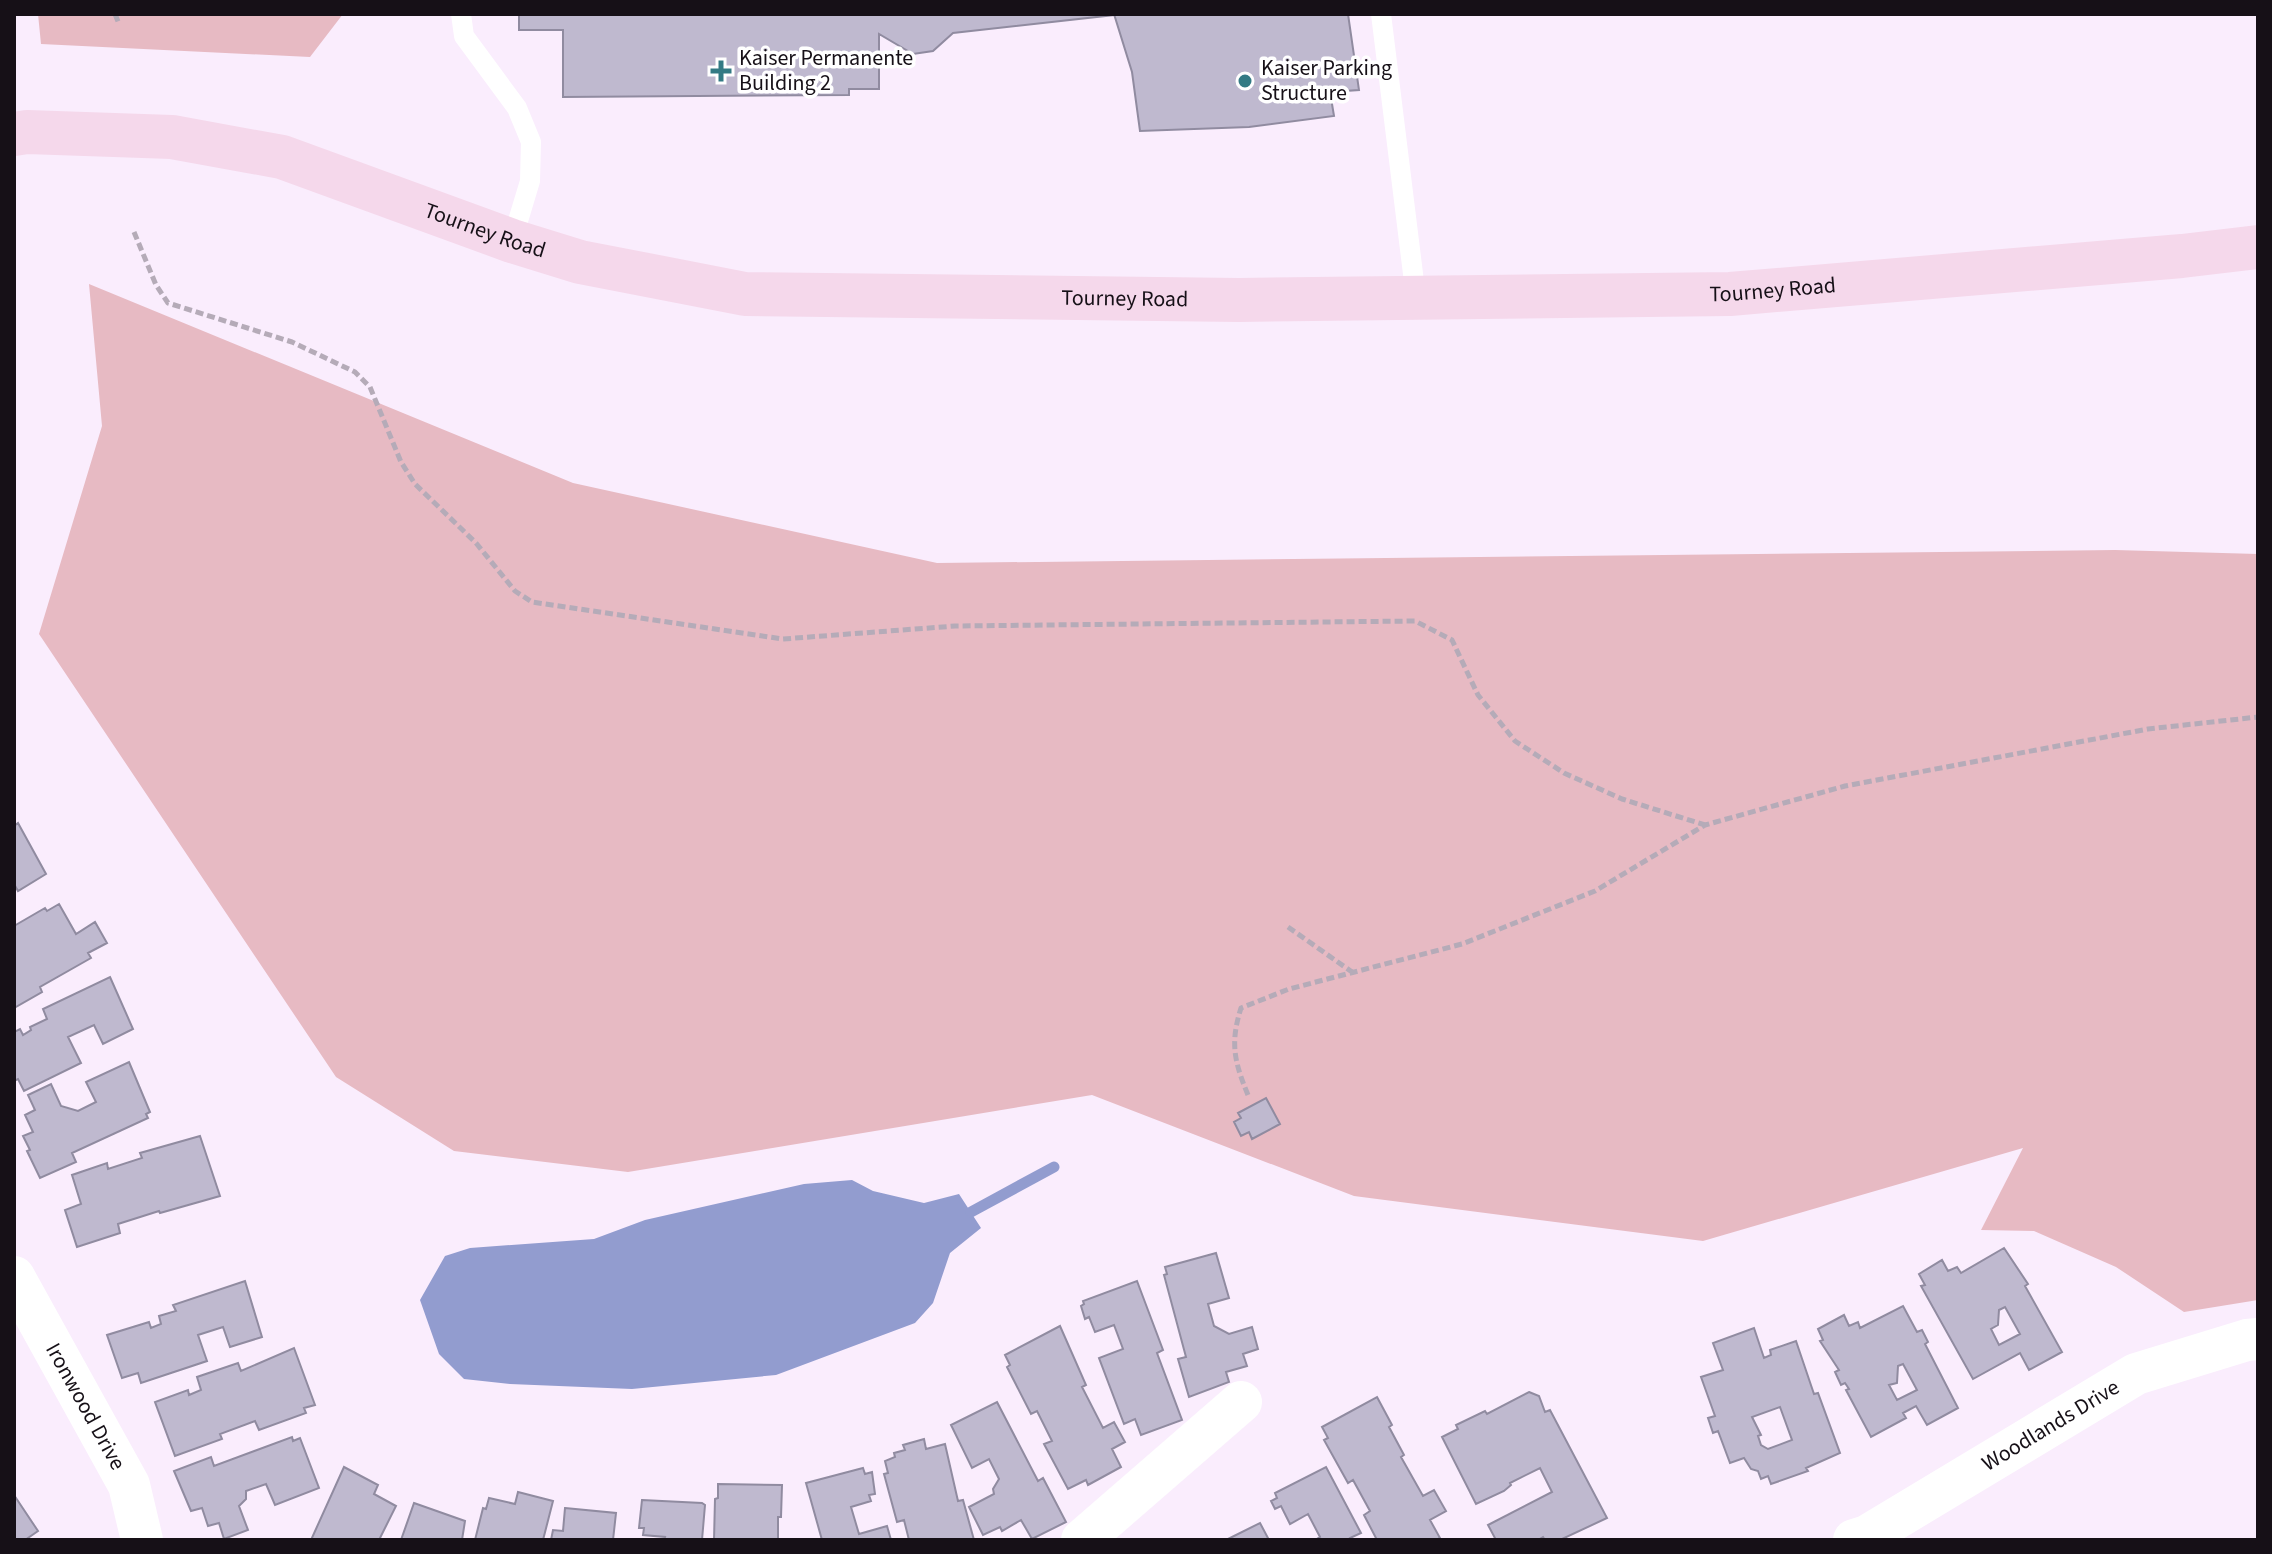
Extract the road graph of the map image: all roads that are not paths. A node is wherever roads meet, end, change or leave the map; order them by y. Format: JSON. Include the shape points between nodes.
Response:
{"nodes":[{"id":1,"x":461,"y":14,"type":"edge"},
{"id":2,"x":1381,"y":14,"type":"edge"},
{"id":3,"x":14,"y":134,"type":"edge"},
{"id":4,"x":512,"y":241,"type":"junction"},
{"id":5,"x":2258,"y":247,"type":"edge"},
{"id":6,"x":1416,"y":298,"type":"junction"},
{"id":7,"x":14,"y":1277,"type":"edge"},
{"id":8,"x":2258,"y":1339,"type":"edge"},
{"id":9,"x":1241,"y":1402,"type":"dead end"},
{"id":10,"x":142,"y":1540,"type":"edge"},
{"id":11,"x":1082,"y":1540,"type":"edge"},
{"id":12,"x":1854,"y":1540,"type":"edge"}],
"edges":[{"from":1,"to":4,"type":"lane","via":[[464,36],[517,108],[531,142],[530,181]]},
{"from":2,"to":6,"type":"lane"},
{"from":3,"to":4,"type":"street","name":"Tourney Road","via":[[172,137],[282,157]]},
{"from":4,"to":6,"type":"street","name":"Tourney Road","via":[[580,262],[745,294]]},
{"from":5,"to":6,"type":"street","name":"Tourney Road","via":[[1730,294]]},
{"from":7,"to":10,"type":"street","name":"Ironwood Drive","via":[[129,1485]]},
{"from":8,"to":12,"type":"street","name":"Woodlands Drive","via":[[2136,1374]]},
{"from":9,"to":11,"type":"street"}]}
